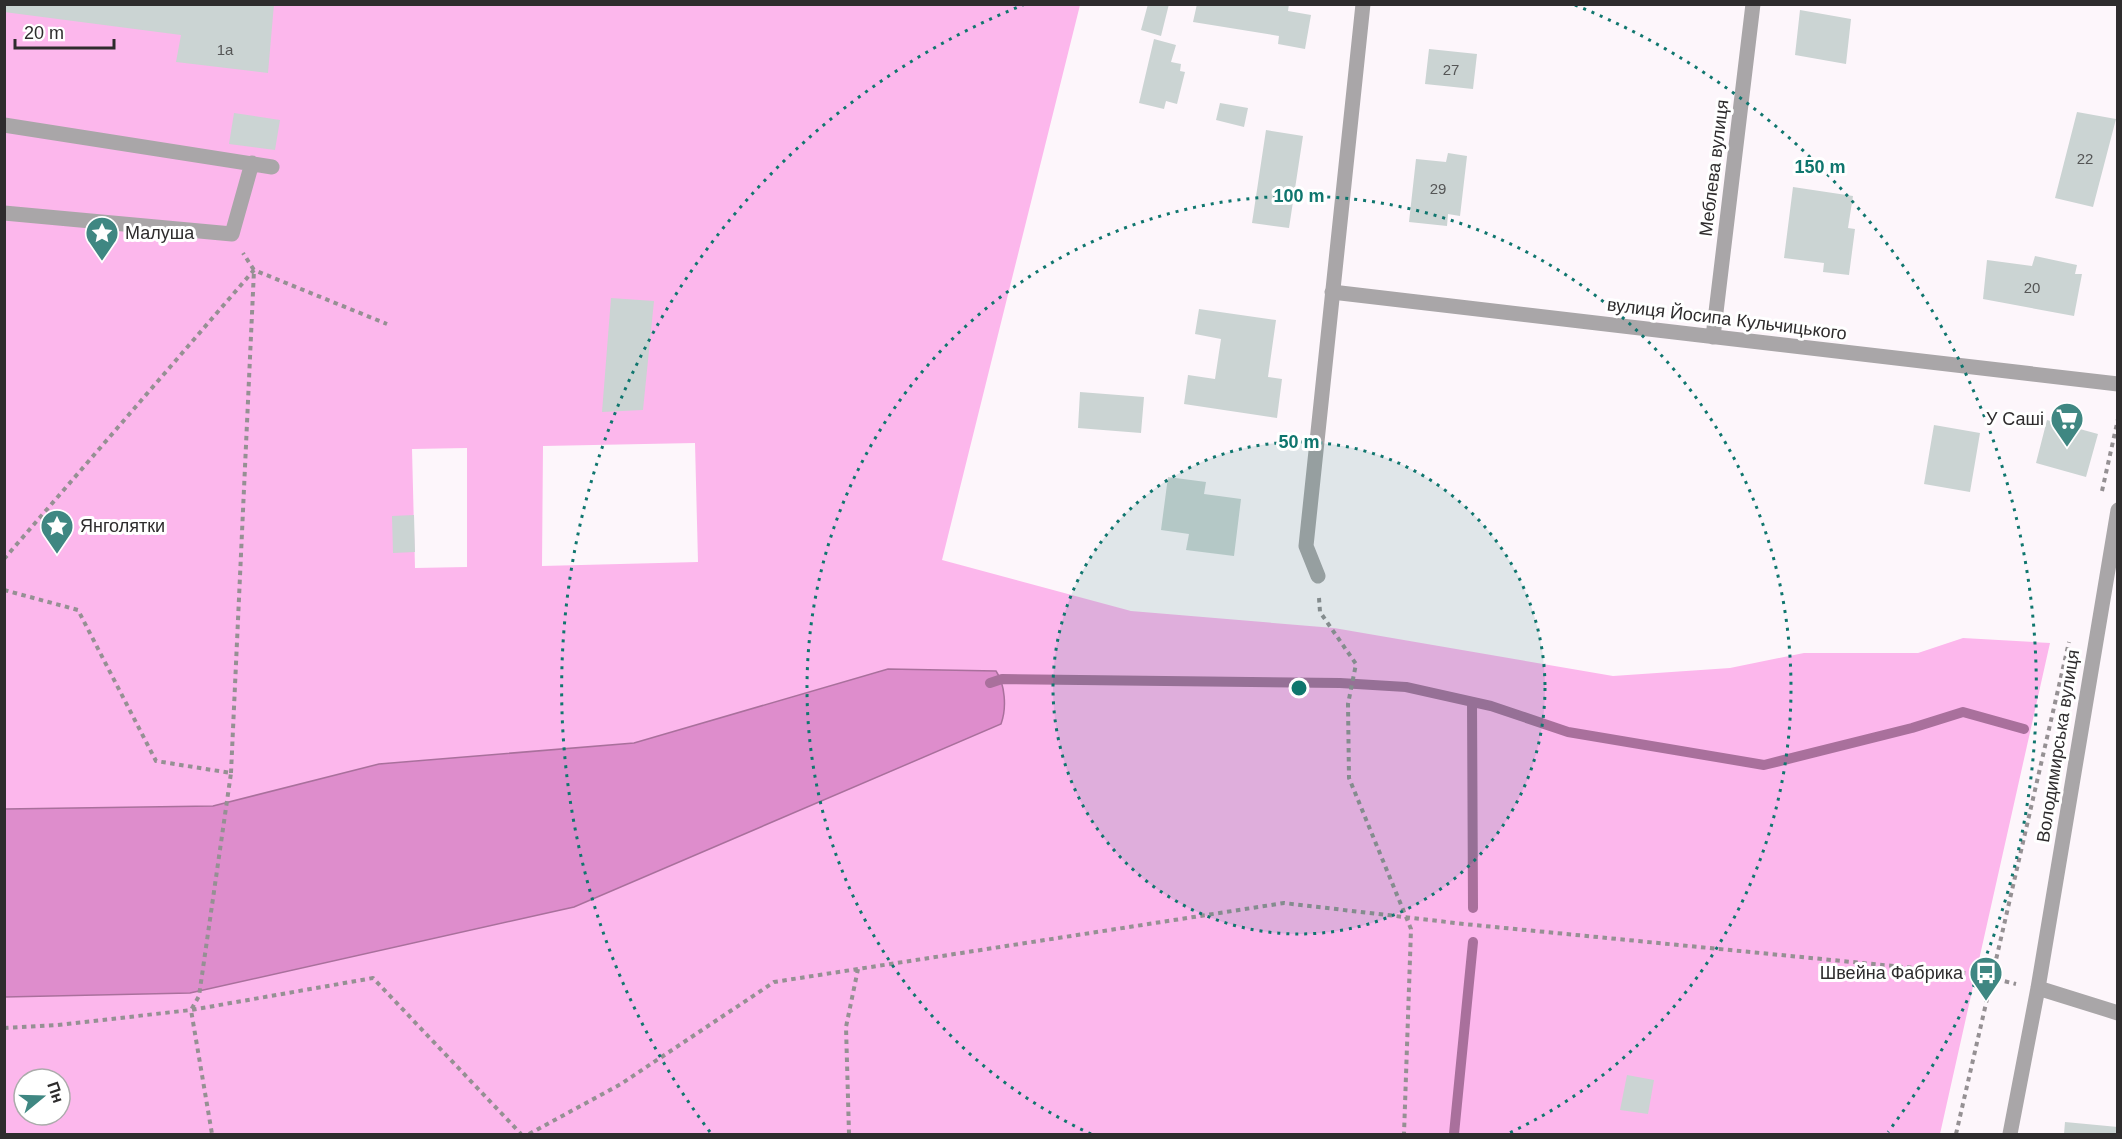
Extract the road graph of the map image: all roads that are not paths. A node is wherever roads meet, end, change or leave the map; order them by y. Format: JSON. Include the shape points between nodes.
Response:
{"nodes":[{"id":1,"x":1362,"y":4,"type":"edge"},
{"id":2,"x":1753,"y":4,"type":"edge"},
{"id":3,"x":4,"y":125,"type":"edge"},
{"id":4,"x":252,"y":163,"type":"junction"},
{"id":5,"x":272,"y":167,"type":"dead end"},
{"id":6,"x":4,"y":213,"type":"edge"},
{"id":7,"x":1332,"y":292,"type":"junction"},
{"id":8,"x":1713,"y":337,"type":"junction"},
{"id":9,"x":2118,"y":384,"type":"edge"},
{"id":10,"x":2118,"y":510,"type":"edge"},
{"id":11,"x":1318,"y":576,"type":"road end"},
{"id":12,"x":2037,"y":988,"type":"junction"},
{"id":13,"x":2118,"y":1013,"type":"edge"},
{"id":14,"x":2010,"y":1134,"type":"edge"}],
"edges":[{"from":1,"to":7,"type":"street"},
{"from":2,"to":8,"type":"street","name":"Меблева вулиця"},
{"from":3,"to":4,"type":"street"},
{"from":4,"to":5,"type":"street"},
{"from":4,"to":6,"type":"street","via":[[232,234]]},
{"from":7,"to":8,"type":"street","name":"вулиця Йосипа Кульчицького"},
{"from":7,"to":11,"type":"street","via":[[1306,546]]},
{"from":8,"to":9,"type":"street","name":"вулиця Йосипа Кульчицького"},
{"from":10,"to":12,"type":"street","name":"Володимирська вулиця"},
{"from":12,"to":13,"type":"street"},
{"from":12,"to":14,"type":"street","name":"Володимирська вулиця"}]}
